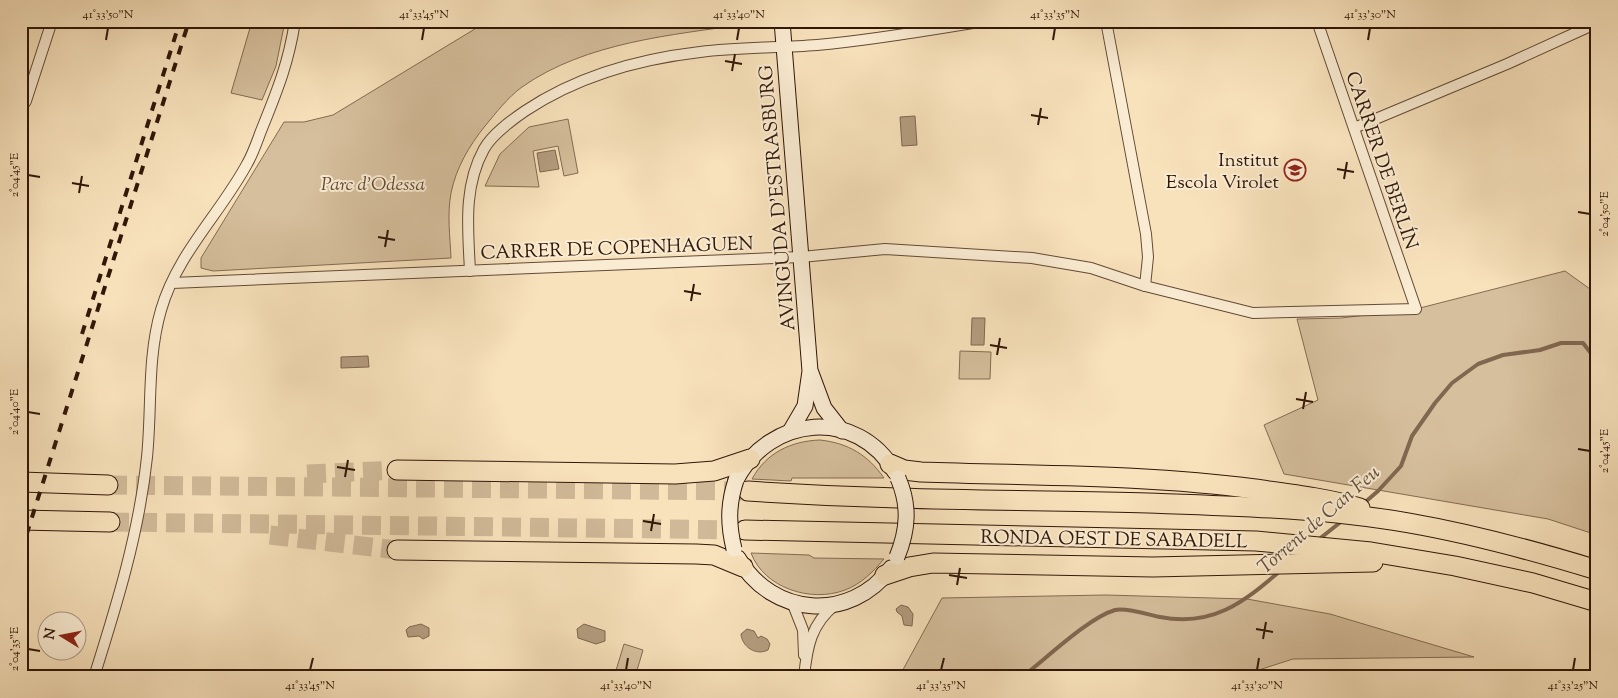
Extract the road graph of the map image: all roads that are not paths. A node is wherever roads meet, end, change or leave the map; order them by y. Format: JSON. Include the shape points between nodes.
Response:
{"nodes":[{"id":1,"x":52,"y":21,"type":"edge"},
{"id":2,"x":295,"y":21,"type":"edge"},
{"id":3,"x":782,"y":21,"type":"edge"},
{"id":4,"x":985,"y":21,"type":"edge"},
{"id":5,"x":1106,"y":21,"type":"edge"},
{"id":6,"x":1317,"y":21,"type":"edge"},
{"id":7,"x":1597,"y":23,"type":"edge"},
{"id":8,"x":784,"y":47,"type":"junction"},
{"id":9,"x":21,"y":108,"type":"edge"},
{"id":10,"x":1354,"y":128,"type":"junction"},
{"id":11,"x":801,"y":257,"type":"junction"},
{"id":12,"x":470,"y":271,"type":"junction"},
{"id":13,"x":172,"y":283,"type":"junction"},
{"id":14,"x":1145,"y":286,"type":"junction"},
{"id":15,"x":1416,"y":309,"type":"joint"},
{"id":16,"x":810,"y":371,"type":"junction"},
{"id":17,"x":791,"y":430,"type":"junction"},
{"id":18,"x":842,"y":431,"type":"junction"},
{"id":19,"x":750,"y":459,"type":"junction"},
{"id":20,"x":397,"y":470,"type":"tunnel mouth"},
{"id":21,"x":894,"y":471,"type":"junction"},
{"id":22,"x":21,"y":482,"type":"edge"},
{"id":23,"x":108,"y":485,"type":"tunnel mouth"},
{"id":24,"x":742,"y":485,"type":"junction"},
{"id":25,"x":21,"y":520,"type":"edge"},
{"id":26,"x":110,"y":522,"type":"tunnel mouth"},
{"id":27,"x":1409,"y":523,"type":"junction"},
{"id":28,"x":745,"y":530,"type":"tunnel mouth"},
{"id":29,"x":398,"y":550,"type":"tunnel mouth"},
{"id":30,"x":1419,"y":561,"type":"junction"},
{"id":31,"x":743,"y":567,"type":"junction"},
{"id":32,"x":1597,"y":570,"type":"edge"},
{"id":33,"x":885,"y":575,"type":"junction"},
{"id":34,"x":792,"y":602,"type":"junction"},
{"id":35,"x":1597,"y":602,"type":"edge"},
{"id":36,"x":835,"y":605,"type":"junction"},
{"id":37,"x":804,"y":673,"type":"edge"},
{"id":38,"x":95,"y":675,"type":"edge"},
{"id":39,"x":107,"y":677,"type":"edge"}],
"edges":[{"from":1,"to":9,"type":"street"},
{"from":2,"to":13,"type":"street","via":[[290,57],[248,164],[187,252]]},
{"from":3,"to":8,"type":"main road","name":"AVINGUDA D'ESTRASBURG"},
{"from":4,"to":8,"type":"street"},
{"from":5,"to":14,"type":"street","via":[[1146,234]]},
{"from":6,"to":10,"type":"street","name":"CARRER DE BERLÍN"},
{"from":7,"to":10,"type":"street"},
{"from":8,"to":11,"type":"main road","name":"AVINGUDA D'ESTRASBURG"},
{"from":8,"to":12,"type":"street","via":[[700,52],[646,62],[575,84],[548,96],[512,119],[485,147],[472,177],[468,211]]},
{"from":10,"to":15,"type":"street","name":"CARRER DE BERLÍN"},
{"from":11,"to":12,"type":"street","name":"CARRER DE COPENHAGUEN"},
{"from":11,"to":14,"type":"street","name":"CARRER DE COPENHAGUEN","via":[[885,249],[993,254],[1091,268]]},
{"from":11,"to":16,"type":"main road","name":"AVINGUDA D'ESTRASBURG"},
{"from":12,"to":13,"type":"street","name":"CARRER DE COPENHAGUEN"},
{"from":13,"to":38,"type":"street","via":[[161,310],[150,388],[147,455],[139,520],[119,600]]},
{"from":14,"to":15,"type":"street","name":"CARRER DE COPENHAGUEN","via":[[1253,312]]},
{"from":16,"to":17,"type":"main road","name":"AVINGUDA D'ESTRASBURG","via":[[805,406]]},
{"from":16,"to":18,"type":"main road","name":"AVINGUDA D'ESTRASBURG","via":[[824,408]]},
{"from":17,"to":18,"type":"main road","via":[[817,427]]},
{"from":17,"to":19,"type":"main road","via":[[764,444]]},
{"from":18,"to":21,"type":"main road","via":[[864,439],[882,453]]},
{"from":19,"to":20,"type":"highway","via":[[714,471],[675,474]]},
{"from":19,"to":24,"type":"main road"},
{"from":21,"to":27,"type":"highway","via":[[1151,478],[1214,484],[1329,499]]},
{"from":21,"to":33,"type":"main road","bridge":true,"via":[[907,507],[906,530],[897,557]]},
{"from":22,"to":23,"type":"highway"},
{"from":24,"to":27,"type":"highway","name":"RONDA OEST DE SABADELL","via":[[843,498],[1246,506]]},
{"from":24,"to":31,"type":"main road","bridge":true,"via":[[728,512],[734,549]]},
{"from":25,"to":26,"type":"highway"},
{"from":27,"to":32,"type":"highway","name":"RONDA OEST DE SABADELL"},
{"from":28,"to":30,"type":"highway","name":"RONDA OEST DE SABADELL","via":[[1256,542],[1371,552]]},
{"from":29,"to":31,"type":"highway","via":[[696,554],[714,555]]},
{"from":30,"to":33,"type":"highway","via":[[1153,567],[932,563],[909,566]]},
{"from":30,"to":35,"type":"highway","name":"RONDA OEST DE SABADELL","via":[[1532,583]]},
{"from":31,"to":34,"type":"main road","via":[[771,593]]},
{"from":33,"to":36,"type":"main road","via":[[855,598]]},
{"from":34,"to":36,"type":"main road","via":[[813,606]]},
{"from":34,"to":37,"type":"street","via":[[803,630]]},
{"from":36,"to":37,"type":"street","via":[[821,616],[813,632]]},
{"from":38,"to":39,"type":"street"}]}
